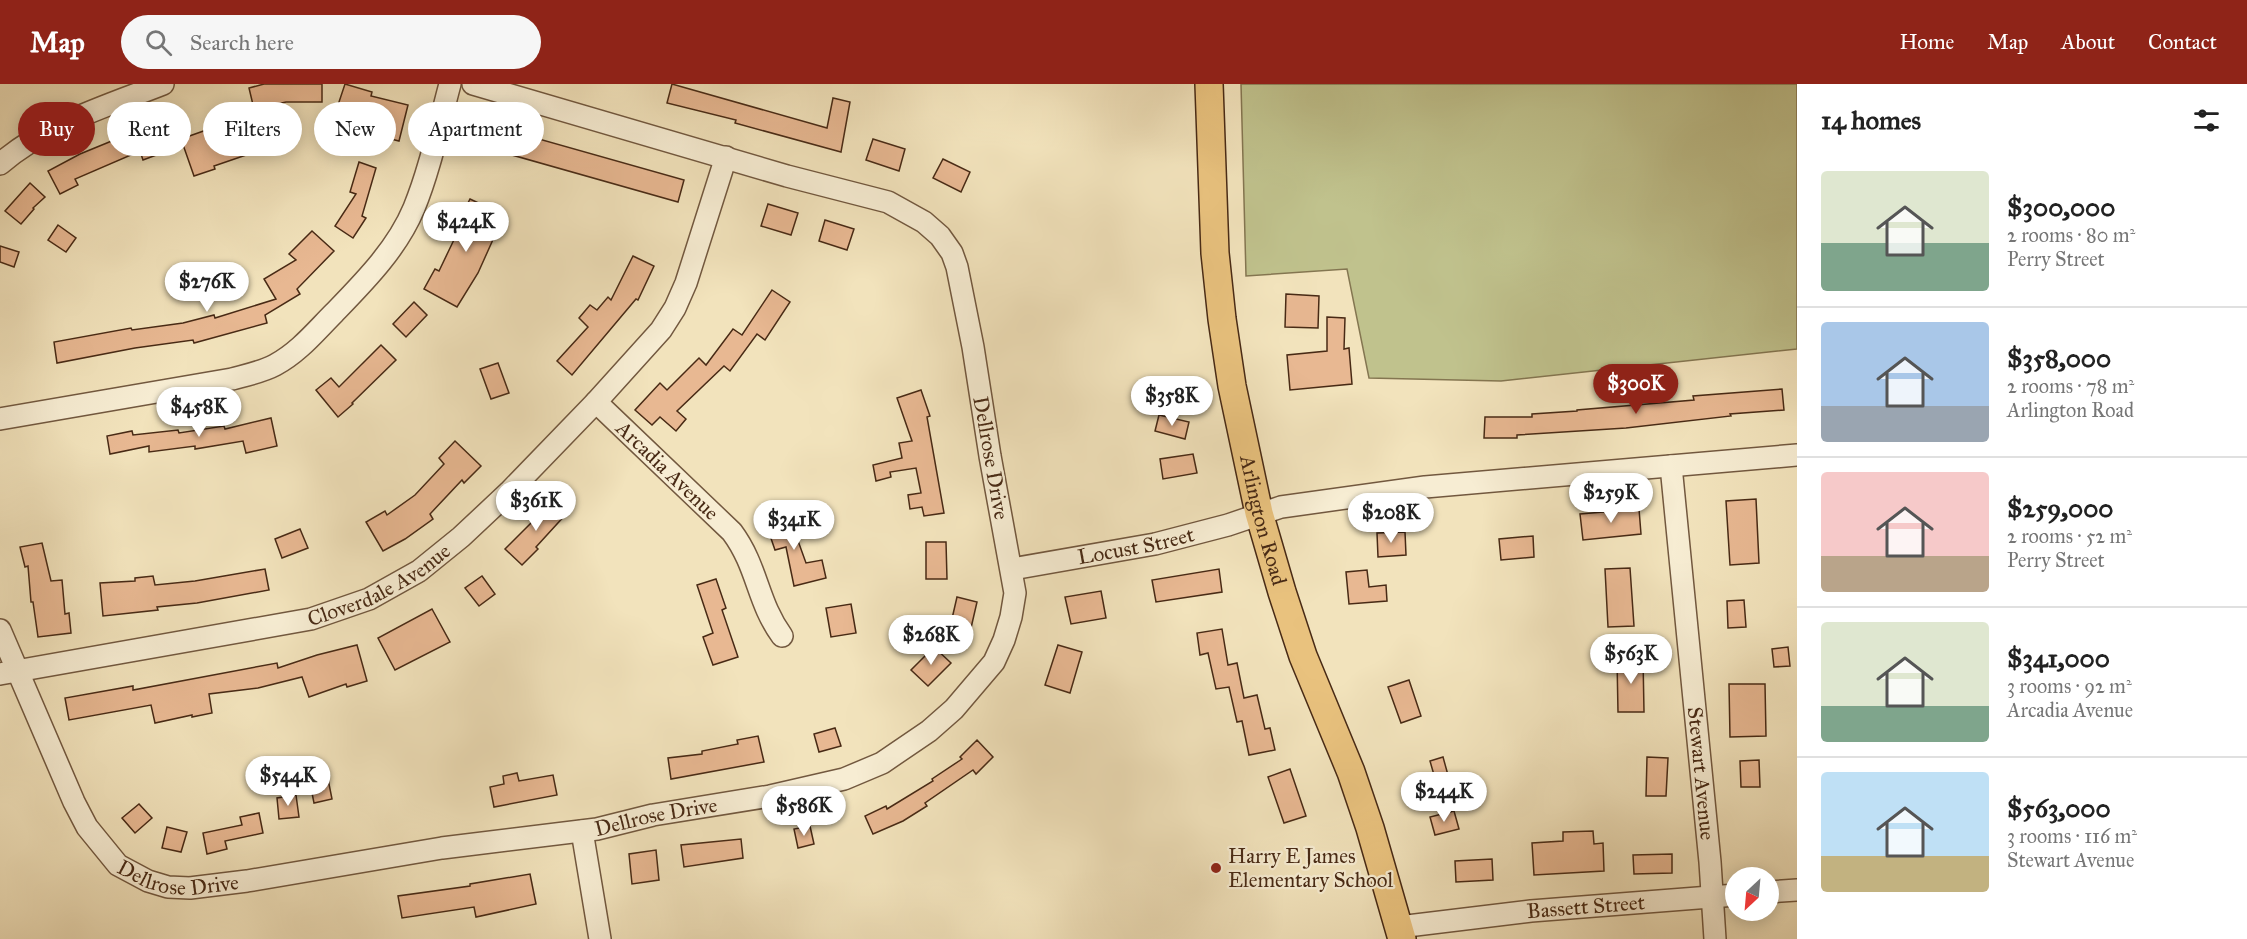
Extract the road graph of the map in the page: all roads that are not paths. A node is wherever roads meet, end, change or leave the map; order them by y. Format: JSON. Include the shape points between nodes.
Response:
{"nodes":[{"id":1,"x":163,"y":84,"type":"edge"},
{"id":2,"x":450,"y":84,"type":"edge"},
{"id":3,"x":473,"y":84,"type":"edge"},
{"id":4,"x":1210,"y":94,"type":"edge"},
{"id":5,"x":726,"y":156,"type":"junction"},
{"id":6,"x":0,"y":164,"type":"edge"},
{"id":7,"x":596,"y":402,"type":"junction"},
{"id":8,"x":0,"y":419,"type":"edge"},
{"id":9,"x":1797,"y":455,"type":"edge"},
{"id":10,"x":1671,"y":466,"type":"junction"},
{"id":11,"x":1259,"y":513,"type":"junction"},
{"id":12,"x":1012,"y":569,"type":"junction"},
{"id":13,"x":0,"y":630,"type":"edge"},
{"id":14,"x":782,"y":636,"type":"dead end"},
{"id":15,"x":9,"y":672,"type":"edge"},
{"id":16,"x":582,"y":831,"type":"junction"},
{"id":17,"x":1797,"y":890,"type":"edge"},
{"id":18,"x":1779,"y":891,"type":"edge"},
{"id":19,"x":1725,"y":895,"type":"edge"},
{"id":20,"x":1712,"y":896,"type":"junction"},
{"id":21,"x":1401,"y":933,"type":"edge"},
{"id":22,"x":600,"y":939,"type":"edge"},
{"id":23,"x":1715,"y":939,"type":"edge"}],
"edges":[{"from":1,"to":6,"type":"street","via":[[47,131]]},
{"from":2,"to":8,"type":"street","via":[[423,182],[402,231],[364,282],[300,348],[261,372],[232,379]]},
{"from":3,"to":5,"type":"street","name":"Dellrose Drive"},
{"from":4,"to":11,"type":"main road","name":"Arlington Road","via":[[1215,252],[1222,320]]},
{"from":5,"to":7,"type":"street","name":"Cloverdale Avenue","via":[[675,308],[654,339]]},
{"from":5,"to":12,"type":"street","name":"Dellrose Drive","via":[[888,202],[917,217],[940,236],[957,267]]},
{"from":7,"to":14,"type":"street","name":"Arcadia Avenue","via":[[732,532],[751,564],[766,612]]},
{"from":7,"to":15,"type":"street","name":"Cloverdale Avenue","via":[[461,537],[411,576],[369,599],[311,619]]},
{"from":9,"to":10,"type":"street","name":"Locust Street"},
{"from":10,"to":11,"type":"street","name":"Locust Street","via":[[1425,487]]},
{"from":10,"to":20,"type":"street","name":"Stewart Avenue"},
{"from":11,"to":12,"type":"street","name":"Locust Street","via":[[1155,544]]},
{"from":11,"to":21,"type":"main road","name":"Arlington Road","via":[[1303,656],[1371,828]]},
{"from":12,"to":16,"type":"street","name":"Dellrose Drive","via":[[1015,593],[1011,617],[994,662],[954,709],[889,759],[844,779]]},
{"from":13,"to":15,"type":"street","name":"Dellrose Drive"},
{"from":15,"to":16,"type":"street","name":"Dellrose Drive","via":[[87,827],[118,865],[168,887],[259,879],[442,848]]},
{"from":16,"to":22,"type":"street"},
{"from":17,"to":18,"type":"street"},
{"from":19,"to":20,"type":"street","name":"Bassett Street"},
{"from":20,"to":21,"type":"street","name":"Bassett Street","via":[[1531,911]]},
{"from":20,"to":23,"type":"street","name":"Stewart Avenue"}]}
